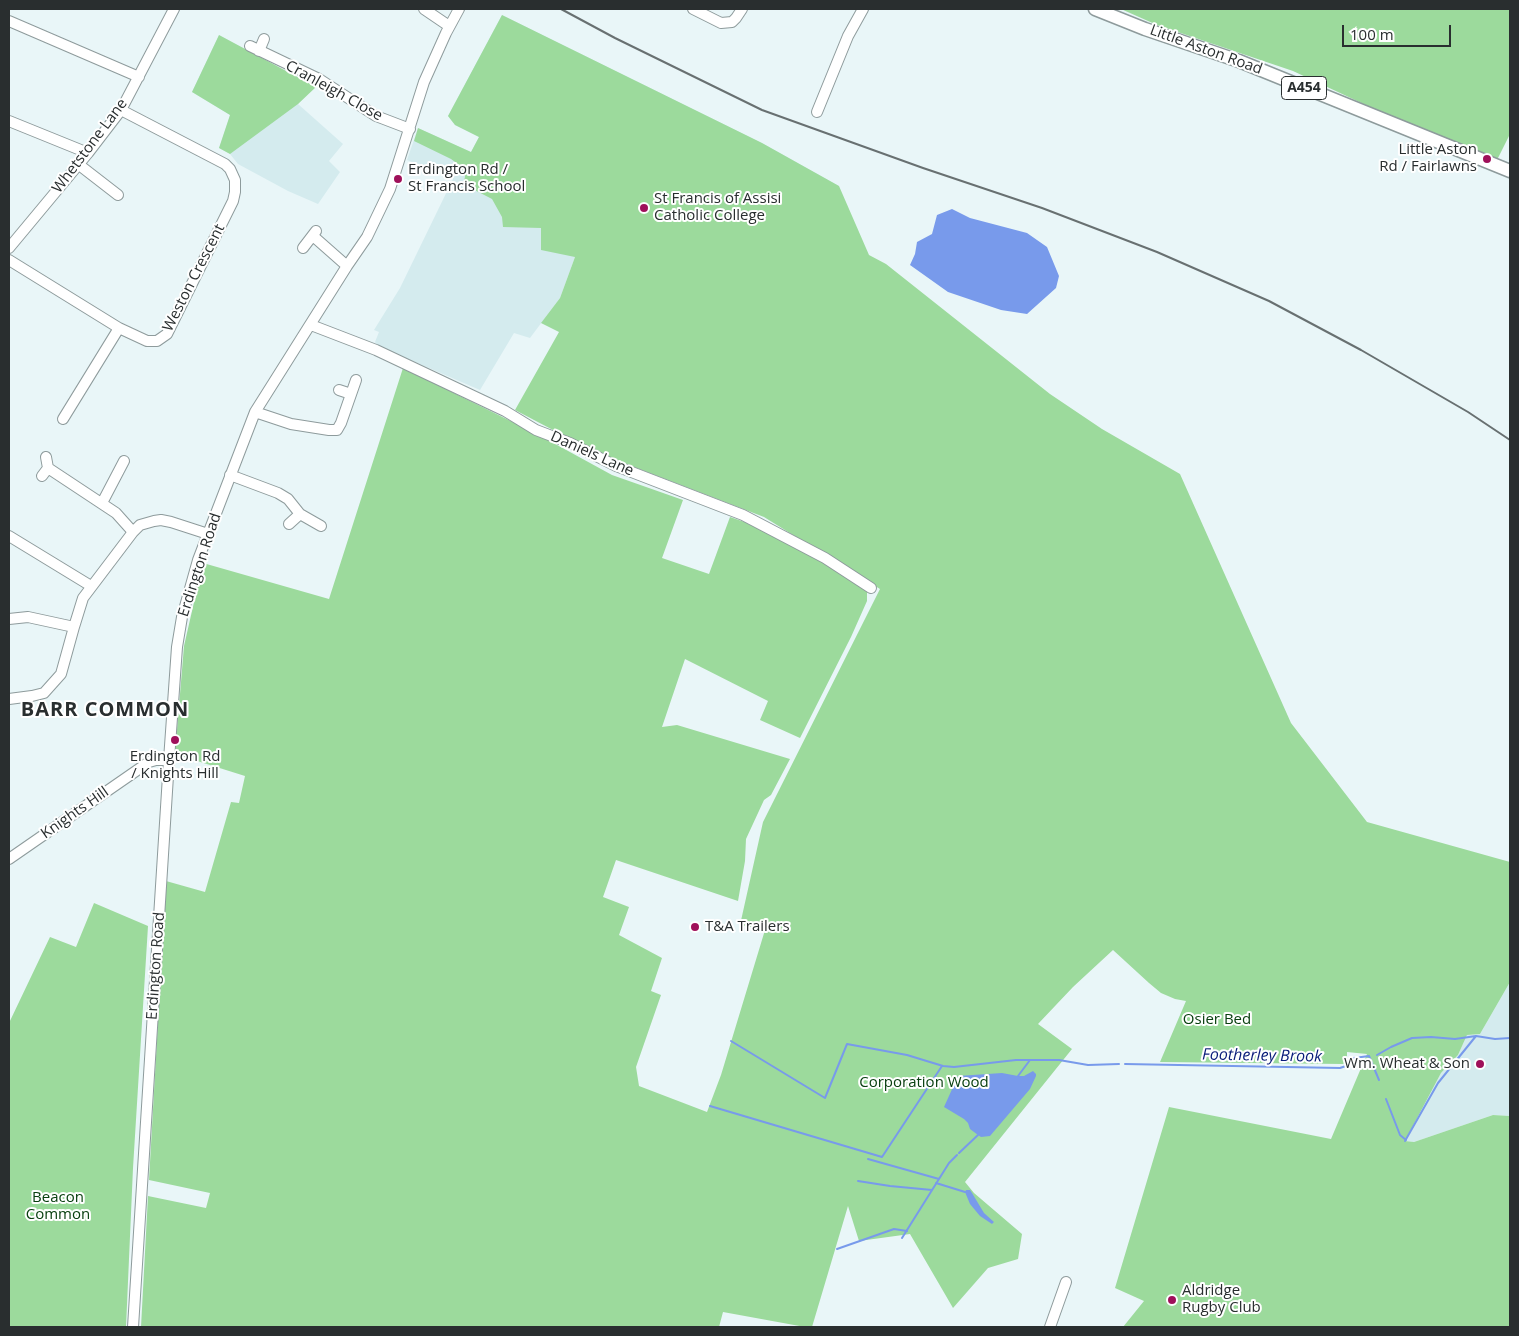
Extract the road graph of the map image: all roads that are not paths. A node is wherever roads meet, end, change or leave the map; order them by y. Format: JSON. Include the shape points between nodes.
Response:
{"nodes":[{"id":1,"x":174,"y":9,"type":"edge"},
{"id":2,"x":424,"y":9,"type":"edge"},
{"id":3,"x":459,"y":9,"type":"edge"},
{"id":4,"x":693,"y":9,"type":"edge"},
{"id":5,"x":742,"y":9,"type":"edge"},
{"id":6,"x":863,"y":9,"type":"edge"},
{"id":7,"x":1096,"y":9,"type":"edge"},
{"id":8,"x":9,"y":21,"type":"edge"},
{"id":9,"x":450,"y":26,"type":"junction"},
{"id":10,"x":264,"y":39,"type":"dead end"},
{"id":11,"x":139,"y":77,"type":"junction"},
{"id":12,"x":120,"y":110,"type":"junction"},
{"id":13,"x":817,"y":112,"type":"dead end"},
{"id":14,"x":9,"y":121,"type":"edge"},
{"id":15,"x":410,"y":129,"type":"junction"},
{"id":16,"x":88,"y":153,"type":"junction"},
{"id":17,"x":78,"y":164,"type":"junction"},
{"id":18,"x":1510,"y":172,"type":"edge"},
{"id":19,"x":113,"y":195,"type":"dead end"},
{"id":20,"x":9,"y":248,"type":"edge"},
{"id":21,"x":303,"y":248,"type":"dead end"},
{"id":22,"x":9,"y":260,"type":"edge"},
{"id":23,"x":347,"y":266,"type":"junction"},
{"id":24,"x":311,"y":325,"type":"junction"},
{"id":25,"x":119,"y":328,"type":"junction"},
{"id":26,"x":356,"y":380,"type":"dead end"},
{"id":27,"x":339,"y":390,"type":"dead end"},
{"id":28,"x":351,"y":394,"type":"junction"},
{"id":29,"x":255,"y":412,"type":"junction"},
{"id":30,"x":63,"y":419,"type":"dead end"},
{"id":31,"x":124,"y":461,"type":"dead end"},
{"id":32,"x":45,"y":467,"type":"dead end"},
{"id":33,"x":230,"y":475,"type":"junction"},
{"id":34,"x":102,"y":503,"type":"junction"},
{"id":35,"x":300,"y":514,"type":"junction"},
{"id":36,"x":290,"y":524,"type":"dead end"},
{"id":37,"x":321,"y":526,"type":"dead end"},
{"id":38,"x":133,"y":532,"type":"junction"},
{"id":39,"x":208,"y":534,"type":"junction"},
{"id":40,"x":9,"y":536,"type":"edge"},
{"id":41,"x":92,"y":586,"type":"junction"},
{"id":42,"x":871,"y":588,"type":"dead end"},
{"id":43,"x":9,"y":619,"type":"edge"},
{"id":44,"x":74,"y":627,"type":"junction"},
{"id":45,"x":9,"y":699,"type":"edge"},
{"id":46,"x":169,"y":760,"type":"junction"},
{"id":47,"x":9,"y":859,"type":"edge"},
{"id":48,"x":1066,"y":1282,"type":"dead end"},
{"id":49,"x":133,"y":1327,"type":"edge"},
{"id":50,"x":1050,"y":1327,"type":"edge"}],
"edges":[{"from":1,"to":11,"type":"street","name":"Whetstone Lane"},
{"from":2,"to":9,"type":"street"},
{"from":3,"to":9,"type":"street","name":"Erdington Road"},
{"from":4,"to":5,"type":"street","via":[[722,23],[732,22]]},
{"from":6,"to":13,"type":"street","via":[[848,36]]},
{"from":7,"to":18,"type":"main road","name":"Little Aston Road","number":"A454","via":[[1269,73]]},
{"from":8,"to":11,"type":"street"},
{"from":9,"to":15,"type":"street","name":"Erdington Road","via":[[424,82]]},
{"from":10,"to":15,"type":"street","name":"Cranleigh Close","via":[[254,49],[319,79],[370,112]]},
{"from":11,"to":12,"type":"street","name":"Whetstone Lane"},
{"from":12,"to":16,"type":"street","name":"Whetstone Lane"},
{"from":12,"to":25,"type":"street","name":"Weston Crescent","via":[[225,164],[236,189],[167,334],[157,341],[147,341]]},
{"from":14,"to":16,"type":"street"},
{"from":15,"to":23,"type":"street","name":"Erdington Road","via":[[390,189],[367,238]]},
{"from":16,"to":17,"type":"street","name":"Whetstone Lane"},
{"from":17,"to":19,"type":"street"},
{"from":17,"to":20,"type":"street","name":"Whetstone Lane"},
{"from":21,"to":23,"type":"street","via":[[315,233]]},
{"from":22,"to":25,"type":"street","name":"Weston Crescent"},
{"from":23,"to":24,"type":"street","name":"Erdington Road"},
{"from":24,"to":29,"type":"street","name":"Erdington Road"},
{"from":24,"to":42,"type":"street","name":"Daniels Lane","via":[[376,350],[616,466],[743,515],[825,558]]},
{"from":25,"to":30,"type":"street"},
{"from":26,"to":28,"type":"street"},
{"from":27,"to":28,"type":"street"},
{"from":28,"to":29,"type":"street","via":[[337,430],[291,424]]},
{"from":29,"to":33,"type":"street","name":"Erdington Road"},
{"from":31,"to":34,"type":"street"},
{"from":32,"to":34,"type":"street"},
{"from":33,"to":35,"type":"street","via":[[278,493],[288,499]]},
{"from":33,"to":39,"type":"street","name":"Erdington Road"},
{"from":34,"to":38,"type":"street"},
{"from":35,"to":36,"type":"street"},
{"from":35,"to":37,"type":"street"},
{"from":38,"to":39,"type":"street","via":[[147,522],[161,520]]},
{"from":38,"to":41,"type":"street"},
{"from":39,"to":46,"type":"street","name":"Erdington Road","via":[[182,617]]},
{"from":40,"to":41,"type":"street"},
{"from":41,"to":44,"type":"street","via":[[83,598]]},
{"from":43,"to":44,"type":"street","via":[[28,617]]},
{"from":44,"to":45,"type":"street","via":[[61,674],[54,682],[44,693]]},
{"from":46,"to":47,"type":"street","name":"Knights Hill","via":[[149,762]]},
{"from":46,"to":49,"type":"street","name":"Erdington Road"},
{"from":48,"to":50,"type":"street"}]}
